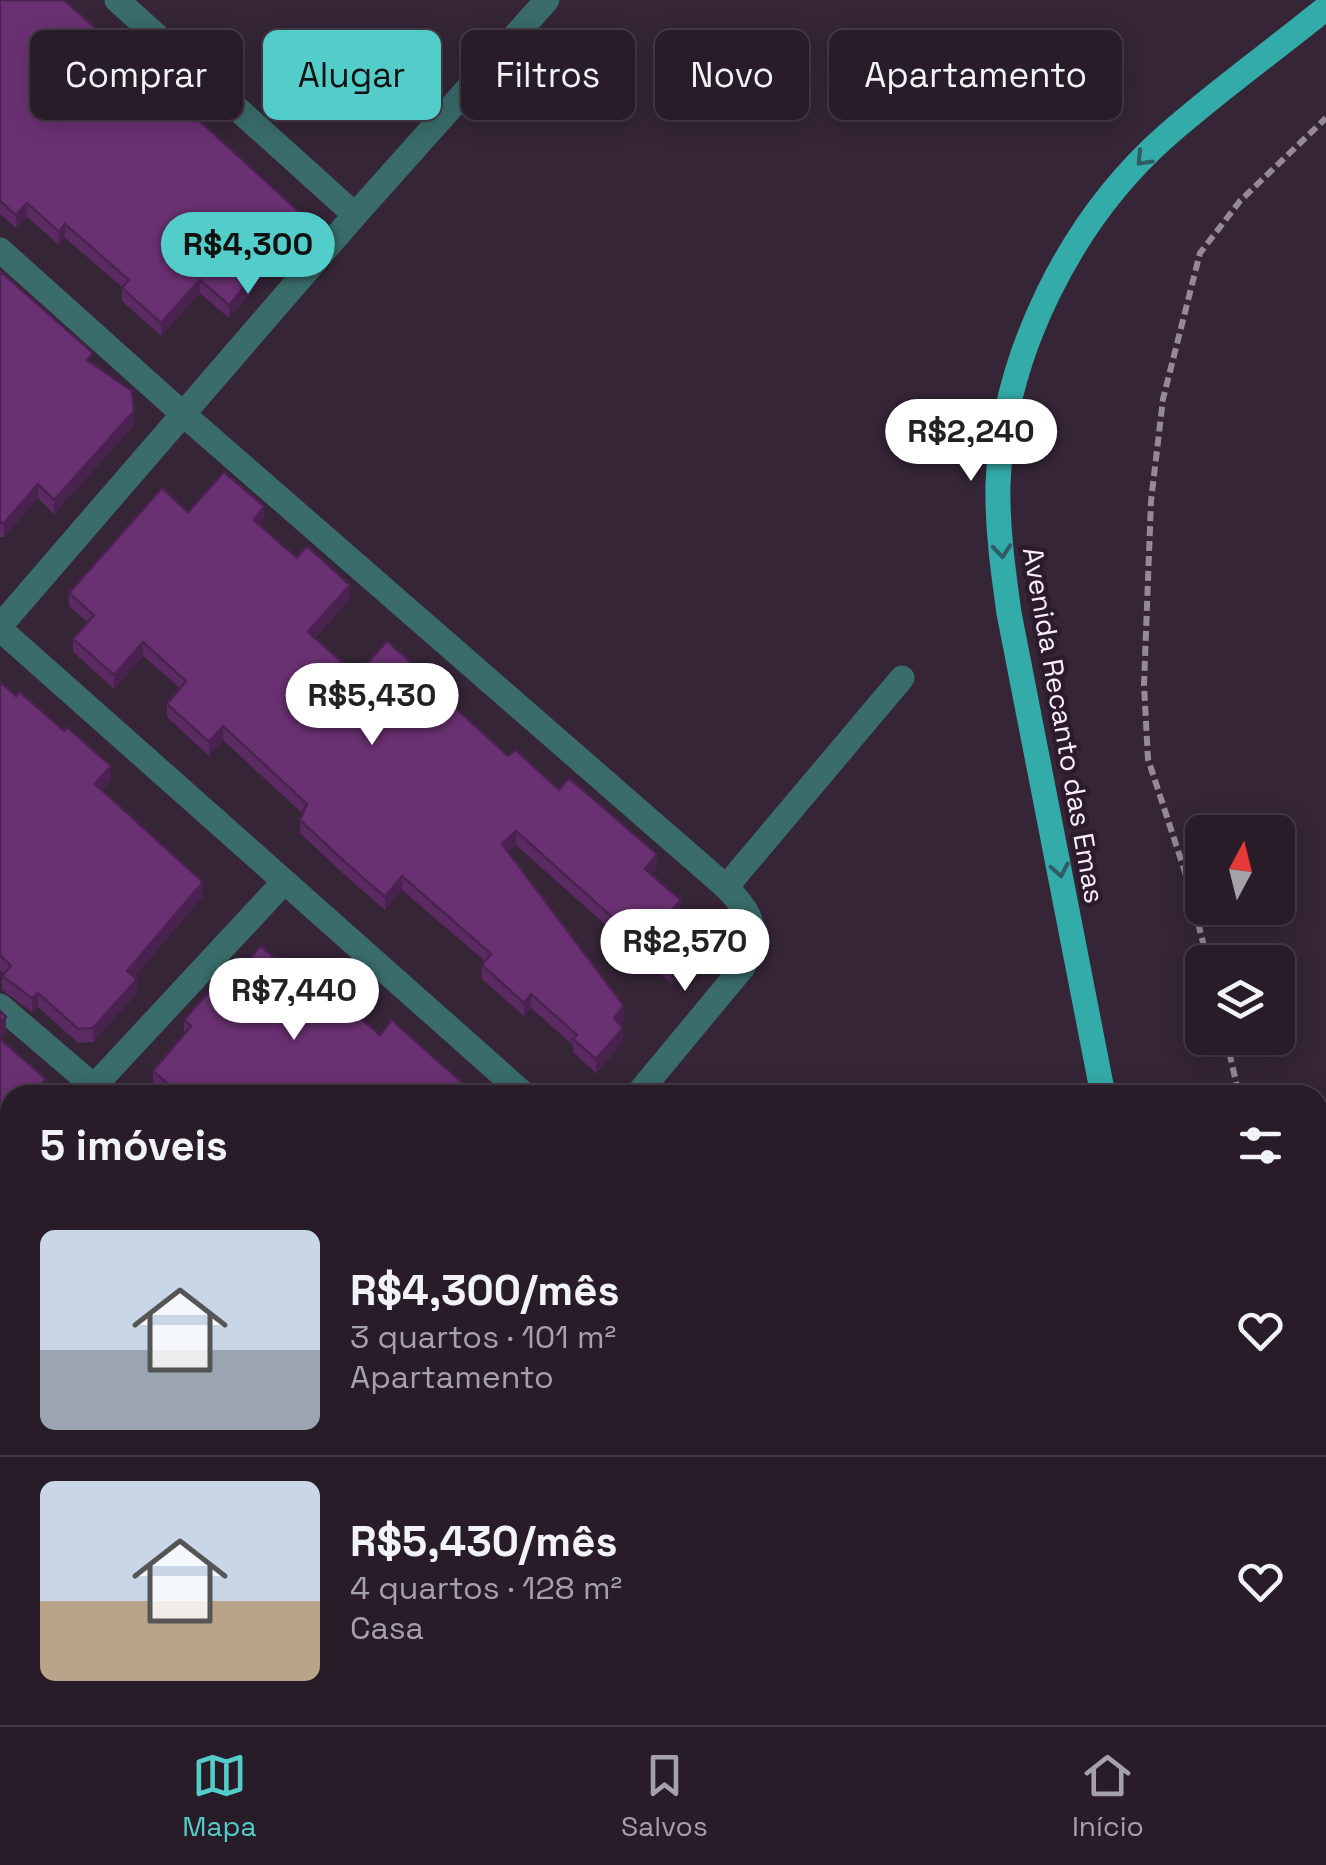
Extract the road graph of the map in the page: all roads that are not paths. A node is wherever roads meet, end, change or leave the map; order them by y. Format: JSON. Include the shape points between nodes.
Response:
{"nodes":[{"id":1,"x":117,"y":0,"type":"edge"},
{"id":2,"x":540,"y":2,"type":"edge"},
{"id":3,"x":1326,"y":8,"type":"edge"},
{"id":4,"x":354,"y":215,"type":"junction"},
{"id":5,"x":0,"y":250,"type":"edge"},
{"id":6,"x":183,"y":414,"type":"junction"},
{"id":7,"x":0,"y":627,"type":"edge"},
{"id":8,"x":902,"y":678,"type":"dead end"},
{"id":9,"x":284,"y":882,"type":"junction"},
{"id":10,"x":726,"y":886,"type":"junction"},
{"id":11,"x":0,"y":1006,"type":"edge"},
{"id":12,"x":86,"y":1085,"type":"edge"},
{"id":13,"x":100,"y":1085,"type":"edge"},
{"id":14,"x":514,"y":1085,"type":"edge"},
{"id":15,"x":645,"y":1085,"type":"edge"},
{"id":16,"x":1101,"y":1085,"type":"edge"}],
"edges":[{"from":1,"to":4,"type":"street"},
{"from":2,"to":4,"type":"street"},
{"from":3,"to":16,"type":"main road","name":"Avenida Recanto das Emas","one_way":true,"via":[[1164,137],[1122,182],[1044,302],[1006,418],[998,484],[1009,613]]},
{"from":4,"to":6,"type":"street"},
{"from":5,"to":6,"type":"street"},
{"from":6,"to":7,"type":"street"},
{"from":6,"to":10,"type":"street"},
{"from":7,"to":9,"type":"street"},
{"from":8,"to":10,"type":"street"},
{"from":9,"to":13,"type":"street"},
{"from":9,"to":14,"type":"street"},
{"from":10,"to":15,"type":"street","via":[[748,910],[750,951]]},
{"from":11,"to":12,"type":"street"}]}
